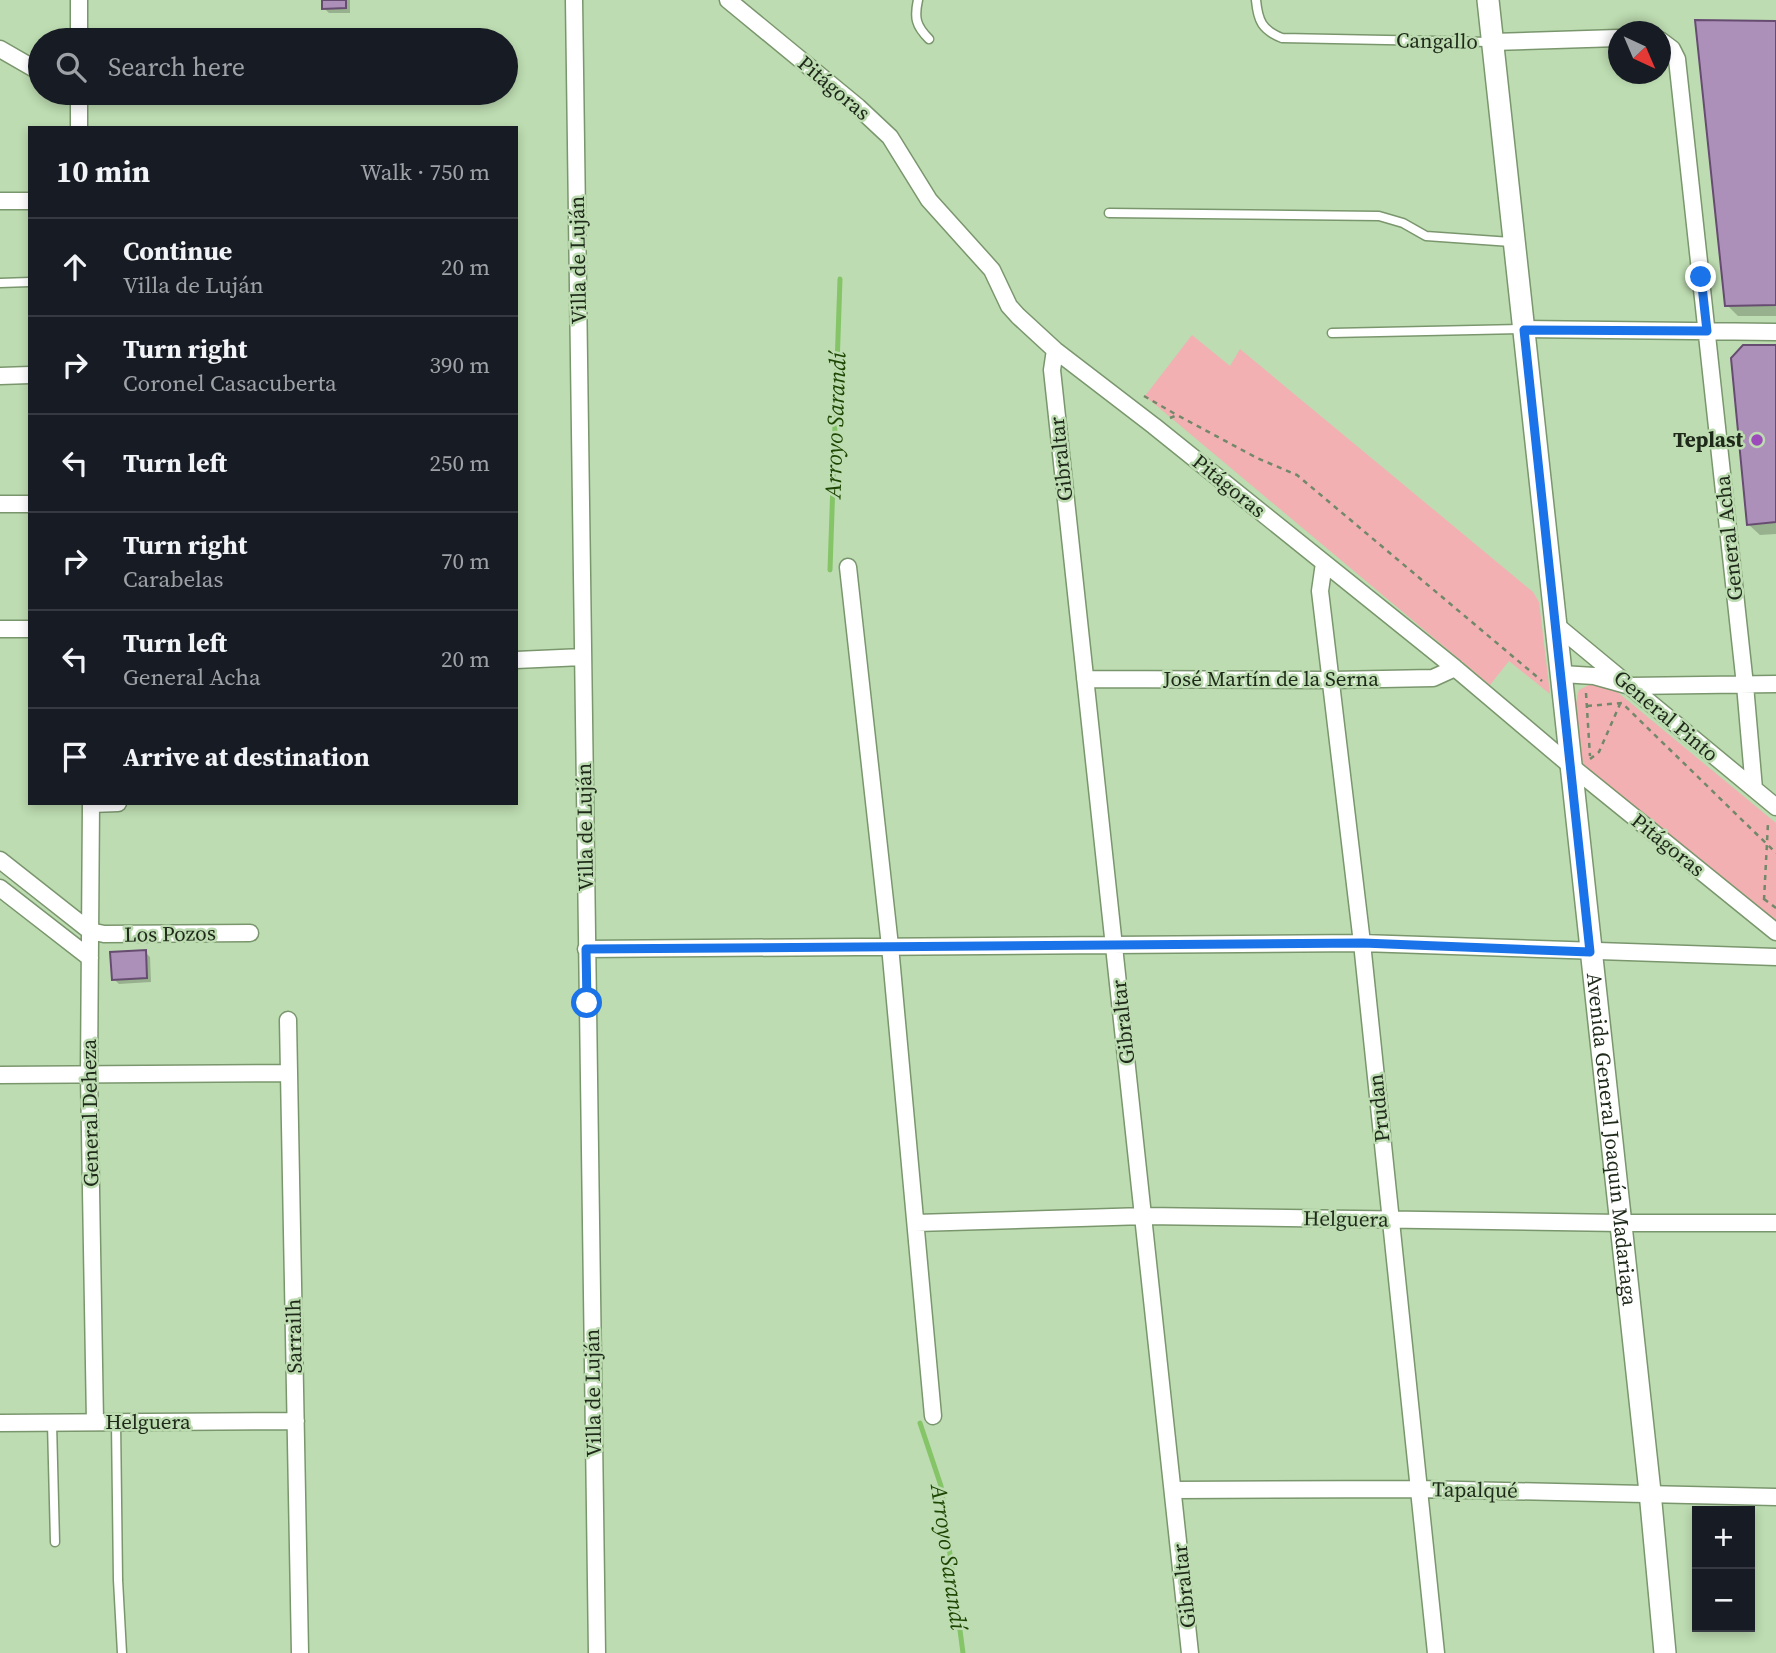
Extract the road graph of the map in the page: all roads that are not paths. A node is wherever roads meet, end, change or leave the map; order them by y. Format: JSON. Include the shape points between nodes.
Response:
{"nodes":[{"id":1,"x":79,"y":0,"type":"edge"},
{"id":2,"x":574,"y":0,"type":"edge"},
{"id":3,"x":728,"y":0,"type":"edge"},
{"id":4,"x":918,"y":0,"type":"edge"},
{"id":5,"x":1256,"y":0,"type":"edge"},
{"id":6,"x":1488,"y":0,"type":"edge"},
{"id":7,"x":79,"y":28,"type":"edge"},
{"id":8,"x":1608,"y":38,"type":"edge"},
{"id":9,"x":929,"y":40,"type":"dead end"},
{"id":10,"x":1493,"y":43,"type":"junction"},
{"id":11,"x":1671,"y":48,"type":"edge"},
{"id":12,"x":0,"y":49,"type":"edge"},
{"id":13,"x":28,"y":65,"type":"edge"},
{"id":14,"x":79,"y":105,"type":"edge"},
{"id":15,"x":79,"y":126,"type":"edge"},
{"id":16,"x":0,"y":201,"type":"edge"},
{"id":17,"x":28,"y":201,"type":"edge"},
{"id":18,"x":1109,"y":213,"type":"dead end"},
{"id":19,"x":1514,"y":242,"type":"junction"},
{"id":20,"x":28,"y":282,"type":"edge"},
{"id":21,"x":0,"y":283,"type":"edge"},
{"id":22,"x":1524,"y":330,"type":"junction"},
{"id":23,"x":1707,"y":331,"type":"junction"},
{"id":24,"x":1776,"y":332,"type":"edge"},
{"id":25,"x":1332,"y":333,"type":"dead end"},
{"id":26,"x":1055,"y":350,"type":"junction"},
{"id":27,"x":28,"y":375,"type":"edge"},
{"id":28,"x":0,"y":376,"type":"edge"},
{"id":29,"x":28,"y":504,"type":"edge"},
{"id":30,"x":0,"y":505,"type":"edge"},
{"id":31,"x":1324,"y":564,"type":"junction"},
{"id":32,"x":848,"y":567,"type":"dead end"},
{"id":33,"x":1556,"y":625,"type":"junction"},
{"id":34,"x":0,"y":629,"type":"edge"},
{"id":35,"x":28,"y":629,"type":"edge"},
{"id":36,"x":583,"y":657,"type":"junction"},
{"id":37,"x":518,"y":660,"type":"edge"},
{"id":38,"x":1455,"y":668,"type":"junction"},
{"id":39,"x":1552,"y":678,"type":"junction"},
{"id":40,"x":1085,"y":679,"type":"junction"},
{"id":41,"x":1332,"y":680,"type":"junction"},
{"id":42,"x":1776,"y":684,"type":"edge"},
{"id":43,"x":1745,"y":685,"type":"junction"},
{"id":44,"x":1630,"y":686,"type":"junction"},
{"id":45,"x":1580,"y":762,"type":"junction"},
{"id":46,"x":1754,"y":789,"type":"junction"},
{"id":47,"x":91,"y":805,"type":"edge"},
{"id":48,"x":1773,"y":805,"type":"edge"},
{"id":49,"x":0,"y":860,"type":"edge"},
{"id":50,"x":0,"y":888,"type":"edge"},
{"id":51,"x":1770,"y":927,"type":"edge"},
{"id":52,"x":90,"y":931,"type":"junction"},
{"id":53,"x":250,"y":933,"type":"dead end"},
{"id":54,"x":1363,"y":943,"type":"junction"},
{"id":55,"x":1115,"y":944,"type":"junction"},
{"id":56,"x":890,"y":946,"type":"junction"},
{"id":57,"x":586,"y":949,"type":"junction"},
{"id":58,"x":1590,"y":952,"type":"junction"},
{"id":59,"x":1776,"y":957,"type":"edge"},
{"id":60,"x":90,"y":958,"type":"junction"},
{"id":61,"x":288,"y":1020,"type":"dead end"},
{"id":62,"x":289,"y":1073,"type":"junction"},
{"id":63,"x":89,"y":1074,"type":"junction"},
{"id":64,"x":0,"y":1076,"type":"edge"},
{"id":65,"x":1145,"y":1216,"type":"junction"},
{"id":66,"x":1390,"y":1220,"type":"junction"},
{"id":67,"x":916,"y":1223,"type":"junction"},
{"id":68,"x":1620,"y":1223,"type":"junction"},
{"id":69,"x":1776,"y":1223,"type":"edge"},
{"id":70,"x":933,"y":1416,"type":"dead end"},
{"id":71,"x":95,"y":1422,"type":"junction"},
{"id":72,"x":116,"y":1422,"type":"junction"},
{"id":73,"x":296,"y":1422,"type":"junction"},
{"id":74,"x":0,"y":1423,"type":"edge"},
{"id":75,"x":52,"y":1423,"type":"junction"},
{"id":76,"x":1418,"y":1489,"type":"junction"},
{"id":77,"x":1174,"y":1490,"type":"junction"},
{"id":78,"x":1650,"y":1492,"type":"junction"},
{"id":79,"x":1776,"y":1497,"type":"edge"},
{"id":80,"x":55,"y":1542,"type":"dead end"},
{"id":81,"x":122,"y":1653,"type":"edge"},
{"id":82,"x":300,"y":1653,"type":"edge"},
{"id":83,"x":597,"y":1653,"type":"edge"},
{"id":84,"x":1190,"y":1653,"type":"edge"},
{"id":85,"x":1436,"y":1653,"type":"edge"},
{"id":86,"x":1665,"y":1653,"type":"edge"}],
"edges":[{"from":1,"to":7,"type":"street"},
{"from":2,"to":36,"type":"street","name":"Villa de Luján"},
{"from":3,"to":26,"type":"street","name":"Pitágoras","via":[[890,137],[929,200],[992,270],[1009,306]]},
{"from":4,"to":9,"type":"lane","via":[[915,19]]},
{"from":5,"to":10,"type":"lane","name":"Cangallo","via":[[1260,24],[1282,38]]},
{"from":6,"to":10,"type":"main road","name":"Avenida General Joaquín Madariaga"},
{"from":8,"to":10,"type":"street","name":"Cangallo"},
{"from":10,"to":19,"type":"main road","name":"Avenida General Joaquín Madariaga"},
{"from":11,"to":23,"type":"street","name":"General Acha","via":[[1677,59]]},
{"from":12,"to":13,"type":"street"},
{"from":14,"to":15,"type":"street"},
{"from":16,"to":17,"type":"street"},
{"from":18,"to":19,"type":"lane","via":[[1379,216],[1426,236]]},
{"from":19,"to":22,"type":"main road","name":"Avenida General Joaquín Madariaga"},
{"from":20,"to":21,"type":"lane"},
{"from":22,"to":23,"type":"street"},
{"from":22,"to":25,"type":"lane"},
{"from":22,"to":33,"type":"main road","name":"Avenida General Joaquín Madariaga"},
{"from":23,"to":24,"type":"street"},
{"from":23,"to":43,"type":"street","name":"General Acha"},
{"from":26,"to":31,"type":"street","name":"Pitágoras"},
{"from":26,"to":40,"type":"street","name":"Gibraltar","via":[[1052,370]]},
{"from":27,"to":28,"type":"street"},
{"from":29,"to":30,"type":"street"},
{"from":31,"to":38,"type":"street","name":"Pitágoras"},
{"from":31,"to":41,"type":"street","name":"Prudan","via":[[1320,591]]},
{"from":32,"to":56,"type":"street"},
{"from":33,"to":39,"type":"main road","name":"Avenida General Joaquín Madariaga"},
{"from":33,"to":44,"type":"street","name":"General Pinto"},
{"from":34,"to":35,"type":"street"},
{"from":36,"to":37,"type":"street"},
{"from":36,"to":57,"type":"street","name":"Villa de Luján"},
{"from":38,"to":41,"type":"street","name":"José Martín de la Serna","via":[[1433,678]]},
{"from":38,"to":45,"type":"street","name":"Pitágoras"},
{"from":39,"to":44,"type":"street","via":[[1594,676]]},
{"from":39,"to":45,"type":"main road","name":"Avenida General Joaquín Madariaga"},
{"from":40,"to":41,"type":"street","name":"José Martín de la Serna"},
{"from":40,"to":55,"type":"street","name":"Gibraltar"},
{"from":41,"to":54,"type":"street","name":"Prudan"},
{"from":42,"to":43,"type":"street"},
{"from":43,"to":44,"type":"street"},
{"from":43,"to":46,"type":"street","name":"General Acha"},
{"from":44,"to":46,"type":"street","name":"General Pinto"},
{"from":45,"to":51,"type":"street","name":"Pitágoras"},
{"from":45,"to":58,"type":"main road","name":"Avenida General Joaquín Madariaga"},
{"from":46,"to":48,"type":"street","name":"General Pinto"},
{"from":47,"to":52,"type":"street","name":"General Deheza"},
{"from":49,"to":52,"type":"street"},
{"from":50,"to":60,"type":"street"},
{"from":52,"to":53,"type":"street","name":"Los Pozos"},
{"from":52,"to":60,"type":"street","name":"General Deheza"},
{"from":54,"to":55,"type":"street"},
{"from":54,"to":58,"type":"street"},
{"from":54,"to":66,"type":"street","name":"Prudan"},
{"from":55,"to":56,"type":"street"},
{"from":55,"to":65,"type":"street","name":"Gibraltar"},
{"from":56,"to":57,"type":"street"},
{"from":56,"to":67,"type":"street"},
{"from":57,"to":83,"type":"street","name":"Villa de Luján"},
{"from":58,"to":59,"type":"street"},
{"from":58,"to":68,"type":"main road","name":"Avenida General Joaquín Madariaga"},
{"from":60,"to":63,"type":"street","name":"General Deheza"},
{"from":61,"to":62,"type":"street","name":"Sarrailh"},
{"from":62,"to":63,"type":"street"},
{"from":62,"to":73,"type":"street","name":"Sarrailh"},
{"from":63,"to":64,"type":"street"},
{"from":63,"to":71,"type":"street","name":"General Deheza"},
{"from":65,"to":66,"type":"street","name":"Helguera"},
{"from":65,"to":67,"type":"street","name":"Helguera"},
{"from":65,"to":77,"type":"street","name":"Gibraltar"},
{"from":66,"to":68,"type":"street","name":"Helguera"},
{"from":66,"to":76,"type":"street","name":"Prudan"},
{"from":67,"to":70,"type":"street"},
{"from":68,"to":69,"type":"street","name":"Helguera"},
{"from":68,"to":78,"type":"main road","name":"Avenida General Joaquín Madariaga"},
{"from":71,"to":72,"type":"street","name":"Helguera"},
{"from":71,"to":75,"type":"street","name":"Helguera"},
{"from":72,"to":73,"type":"street","name":"Helguera"},
{"from":72,"to":81,"type":"lane"},
{"from":73,"to":82,"type":"street","name":"Sarrailh"},
{"from":74,"to":75,"type":"street","name":"Helguera"},
{"from":75,"to":80,"type":"lane"},
{"from":76,"to":77,"type":"street","name":"Tapalqué"},
{"from":76,"to":78,"type":"street","name":"Tapalqué"},
{"from":76,"to":85,"type":"street","name":"Prudan"},
{"from":77,"to":84,"type":"street","name":"Gibraltar"},
{"from":78,"to":79,"type":"street","name":"Tapalqué"},
{"from":78,"to":86,"type":"main road","name":"Avenida General Joaquín Madariaga"}]}
